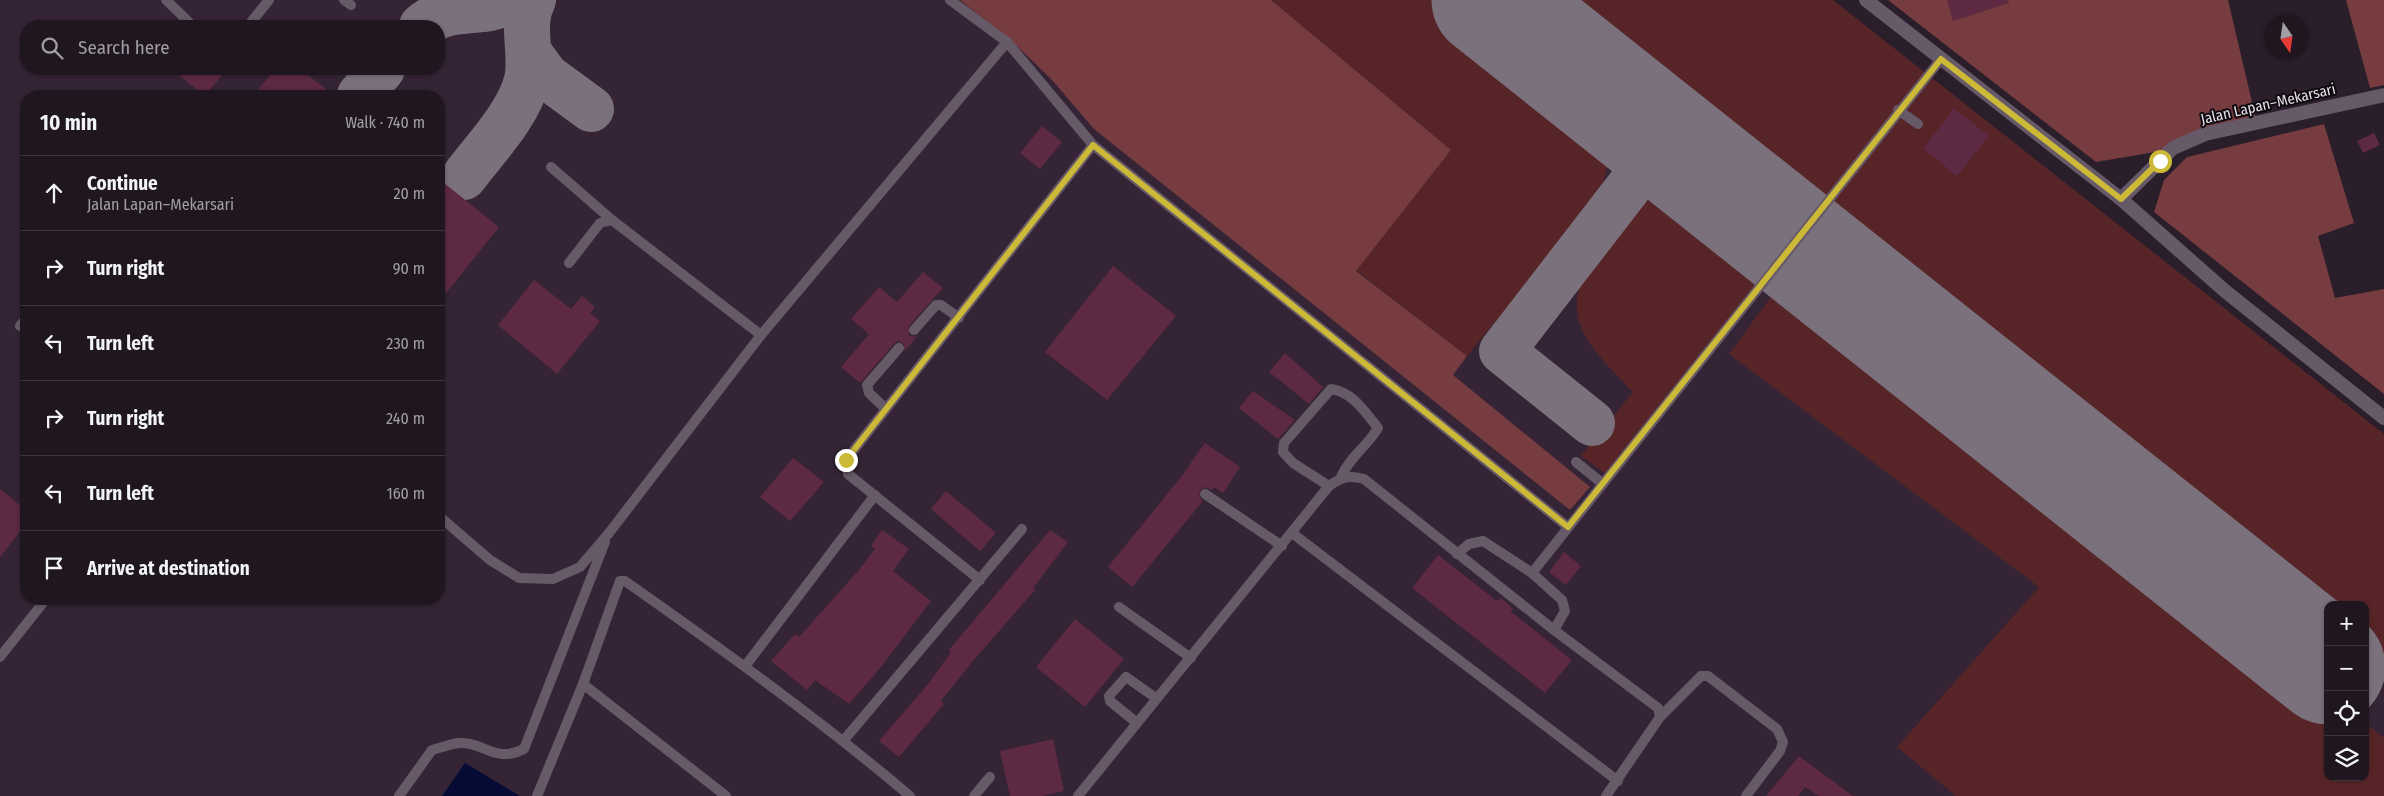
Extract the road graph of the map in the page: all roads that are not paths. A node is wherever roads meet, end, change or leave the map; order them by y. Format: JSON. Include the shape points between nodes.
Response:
{"nodes":[{"id":1,"x":166,"y":0,"type":"edge"},
{"id":2,"x":269,"y":0,"type":"edge"},
{"id":3,"x":950,"y":0,"type":"edge"},
{"id":4,"x":1866,"y":0,"type":"edge"},
{"id":5,"x":187,"y":20,"type":"edge"},
{"id":6,"x":253,"y":20,"type":"edge"},
{"id":7,"x":1007,"y":42,"type":"junction"},
{"id":8,"x":1941,"y":59,"type":"junction"},
{"id":9,"x":2384,"y":95,"type":"edge"},
{"id":10,"x":1898,"y":110,"type":"junction"},
{"id":11,"x":1918,"y":124,"type":"dead end"},
{"id":12,"x":1093,"y":145,"type":"junction"},
{"id":13,"x":551,"y":167,"type":"dead end"},
{"id":14,"x":2121,"y":199,"type":"junction"},
{"id":15,"x":612,"y":220,"type":"junction"},
{"id":16,"x":569,"y":263,"type":"dead end"},
{"id":17,"x":959,"y":318,"type":"junction"},
{"id":18,"x":914,"y":330,"type":"dead end"},
{"id":19,"x":761,"y":335,"type":"junction"},
{"id":20,"x":899,"y":348,"type":"dead end"},
{"id":21,"x":886,"y":409,"type":"junction"},
{"id":22,"x":2384,"y":418,"type":"edge"},
{"id":23,"x":1576,"y":462,"type":"dead end"},
{"id":24,"x":1341,"y":477,"type":"junction"},
{"id":25,"x":1604,"y":484,"type":"junction"},
{"id":26,"x":1329,"y":486,"type":"junction"},
{"id":27,"x":1205,"y":494,"type":"dead end"},
{"id":28,"x":875,"y":495,"type":"junction"},
{"id":29,"x":445,"y":521,"type":"edge"},
{"id":30,"x":1568,"y":527,"type":"junction"},
{"id":31,"x":1022,"y":529,"type":"dead end"},
{"id":32,"x":608,"y":533,"type":"junction"},
{"id":33,"x":1292,"y":533,"type":"junction"},
{"id":34,"x":1282,"y":546,"type":"junction"},
{"id":35,"x":1458,"y":554,"type":"junction"},
{"id":36,"x":1532,"y":573,"type":"junction"},
{"id":37,"x":980,"y":580,"type":"junction"},
{"id":38,"x":41,"y":605,"type":"edge"},
{"id":39,"x":1119,"y":607,"type":"dead end"},
{"id":40,"x":1554,"y":630,"type":"junction"},
{"id":41,"x":0,"y":656,"type":"edge"},
{"id":42,"x":1191,"y":658,"type":"junction"},
{"id":43,"x":746,"y":665,"type":"junction"},
{"id":44,"x":583,"y":684,"type":"junction"},
{"id":45,"x":1156,"y":698,"type":"junction"},
{"id":46,"x":1660,"y":717,"type":"junction"},
{"id":47,"x":1136,"y":723,"type":"junction"},
{"id":48,"x":844,"y":740,"type":"junction"},
{"id":49,"x":990,"y":778,"type":"dead end"},
{"id":50,"x":1612,"y":788,"type":"edge"},
{"id":51,"x":399,"y":796,"type":"edge"},
{"id":52,"x":538,"y":796,"type":"edge"},
{"id":53,"x":726,"y":796,"type":"edge"},
{"id":54,"x":910,"y":796,"type":"edge"},
{"id":55,"x":974,"y":796,"type":"edge"},
{"id":56,"x":1078,"y":796,"type":"edge"},
{"id":57,"x":1621,"y":796,"type":"edge"},
{"id":58,"x":1746,"y":796,"type":"edge"}],
"edges":[{"from":1,"to":5,"type":"lane"},
{"from":2,"to":6,"type":"lane"},
{"from":3,"to":7,"type":"lane"},
{"from":4,"to":8,"type":"street"},
{"from":7,"to":12,"type":"lane"},
{"from":7,"to":19,"type":"lane"},
{"from":8,"to":10,"type":"lane"},
{"from":8,"to":14,"type":"street"},
{"from":9,"to":14,"type":"street","name":"Jalan Lapan–Mekarsari","via":[[2205,134],[2173,148]]},
{"from":10,"to":11,"type":"lane"},
{"from":10,"to":25,"type":"lane"},
{"from":12,"to":17,"type":"lane"},
{"from":12,"to":30,"type":"lane"},
{"from":13,"to":15,"type":"lane"},
{"from":14,"to":22,"type":"street","via":[[2225,291]]},
{"from":15,"to":16,"type":"lane","via":[[600,223]]},
{"from":15,"to":19,"type":"lane"},
{"from":17,"to":18,"type":"lane","via":[[941,305],[936,306]]},
{"from":17,"to":21,"type":"lane"},
{"from":19,"to":32,"type":"lane"},
{"from":20,"to":21,"type":"lane","via":[[867,385],[869,393]]},
{"from":21,"to":28,"type":"lane","via":[[846,460],[848,474]]},
{"from":23,"to":25,"type":"lane"},
{"from":24,"to":26,"type":"lane"},
{"from":24,"to":26,"type":"lane","via":[[1349,461],[1378,428],[1358,402],[1331,389],[1284,443],[1283,452],[1293,463]]},
{"from":24,"to":35,"type":"lane","via":[[1364,479]]},
{"from":25,"to":30,"type":"lane"},
{"from":26,"to":33,"type":"lane"},
{"from":27,"to":34,"type":"lane"},
{"from":28,"to":37,"type":"lane"},
{"from":28,"to":43,"type":"lane"},
{"from":29,"to":32,"type":"lane","via":[[490,560],[519,578],[553,579],[580,567]]},
{"from":30,"to":36,"type":"lane"},
{"from":31,"to":37,"type":"lane"},
{"from":32,"to":51,"type":"lane","via":[[524,749],[513,754],[500,754],[460,743],[432,750]]},
{"from":33,"to":34,"type":"lane"},
{"from":33,"to":50,"type":"lane"},
{"from":34,"to":42,"type":"lane"},
{"from":35,"to":36,"type":"lane","via":[[1469,544],[1483,540]]},
{"from":35,"to":40,"type":"lane"},
{"from":36,"to":40,"type":"lane","via":[[1562,600],[1565,611]]},
{"from":37,"to":48,"type":"lane"},
{"from":38,"to":41,"type":"lane"},
{"from":39,"to":42,"type":"lane"},
{"from":40,"to":46,"type":"lane","via":[[1658,708]]},
{"from":42,"to":45,"type":"lane"},
{"from":43,"to":44,"type":"lane","via":[[620,581]]},
{"from":43,"to":48,"type":"lane"},
{"from":44,"to":52,"type":"lane"},
{"from":44,"to":53,"type":"lane"},
{"from":45,"to":47,"type":"lane"},
{"from":45,"to":47,"type":"lane","via":[[1126,677],[1109,696],[1110,701]]},
{"from":46,"to":50,"type":"lane"},
{"from":46,"to":58,"type":"lane","via":[[1701,676],[1708,676],[1777,729],[1783,742],[1780,751]]},
{"from":47,"to":56,"type":"lane"},
{"from":48,"to":54,"type":"lane"},
{"from":49,"to":55,"type":"lane"},
{"from":50,"to":57,"type":"lane"}]}
